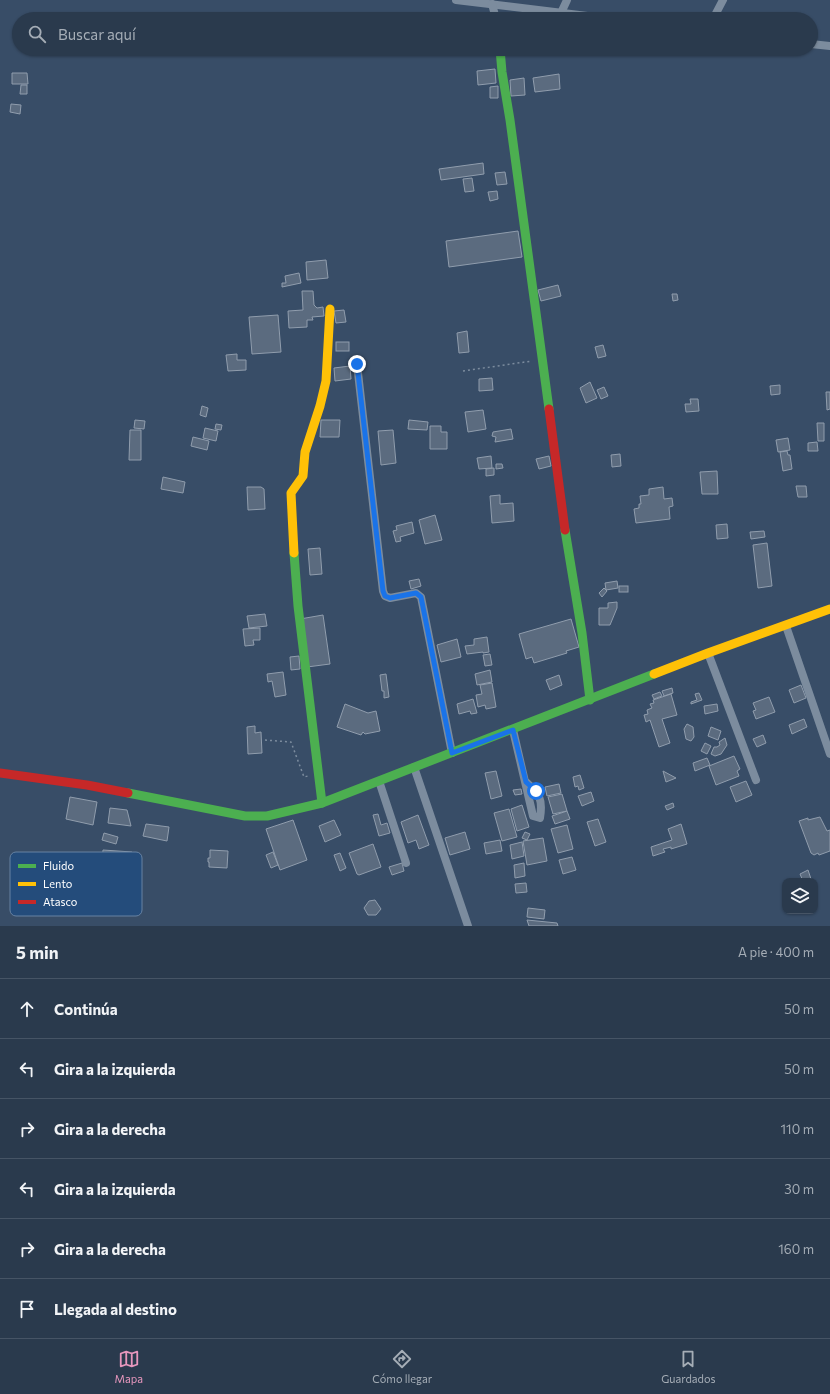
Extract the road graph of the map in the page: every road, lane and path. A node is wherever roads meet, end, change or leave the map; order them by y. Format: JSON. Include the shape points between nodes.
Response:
{"nodes":[{"id":1,"x":456,"y":0,"type":"edge"},
{"id":2,"x":567,"y":0,"type":"edge"},
{"id":3,"x":723,"y":0,"type":"edge"},
{"id":4,"x":492,"y":4,"type":"junction"},
{"id":5,"x":494,"y":12,"type":"edge"},
{"id":6,"x":561,"y":12,"type":"joint"},
{"id":7,"x":717,"y":12,"type":"edge"},
{"id":8,"x":818,"y":45,"type":"edge"},
{"id":9,"x":830,"y":46,"type":"edge"},
{"id":10,"x":501,"y":56,"type":"edge"},
{"id":11,"x":330,"y":310,"type":"dead end"},
{"id":12,"x":542,"y":360,"type":"junction"},
{"id":13,"x":357,"y":364,"type":"dead end"},
{"id":14,"x":463,"y":371,"type":"dead end"},
{"id":15,"x":830,"y":609,"type":"edge"},
{"id":16,"x":786,"y":626,"type":"junction"},
{"id":17,"x":708,"y":653,"type":"junction"},
{"id":18,"x":590,"y":700,"type":"junction"},
{"id":19,"x":513,"y":730,"type":"junction"},
{"id":20,"x":265,"y":740,"type":"dead end"},
{"id":21,"x":452,"y":753,"type":"junction"},
{"id":22,"x":830,"y":754,"type":"edge"},
{"id":23,"x":414,"y":767,"type":"junction"},
{"id":24,"x":0,"y":773,"type":"edge"},
{"id":25,"x":318,"y":775,"type":"junction"},
{"id":26,"x":756,"y":780,"type":"dead end"},
{"id":27,"x":379,"y":781,"type":"junction"},
{"id":28,"x":526,"y":782,"type":"dead end"},
{"id":29,"x":322,"y":803,"type":"junction"},
{"id":30,"x":406,"y":863,"type":"dead end"},
{"id":31,"x":468,"y":926,"type":"edge"}],
"edges":[{"from":1,"to":4,"type":"street"},
{"from":2,"to":6,"type":"street"},
{"from":3,"to":7,"type":"street"},
{"from":4,"to":5,"type":"street"},
{"from":4,"to":6,"type":"street"},
{"from":8,"to":9,"type":"street"},
{"from":10,"to":12,"type":"street"},
{"from":11,"to":25,"type":"street","via":[[326,381],[305,452],[303,476],[291,494],[298,606]]},
{"from":12,"to":14,"type":"path"},
{"from":12,"to":18,"type":"street"},
{"from":13,"to":21,"type":"street","via":[[383,591],[385,596],[390,598],[416,593],[421,597]]},
{"from":15,"to":16,"type":"street"},
{"from":16,"to":17,"type":"street"},
{"from":16,"to":22,"type":"street"},
{"from":17,"to":18,"type":"street"},
{"from":17,"to":26,"type":"street"},
{"from":18,"to":19,"type":"street"},
{"from":19,"to":21,"type":"street"},
{"from":19,"to":28,"type":"street"},
{"from":20,"to":25,"type":"path","via":[[291,742],[304,777]]},
{"from":21,"to":23,"type":"street"},
{"from":23,"to":27,"type":"street"},
{"from":23,"to":31,"type":"street"},
{"from":24,"to":29,"type":"street","via":[[88,785],[245,816],[267,816]]},
{"from":25,"to":29,"type":"street"},
{"from":27,"to":29,"type":"street"},
{"from":27,"to":30,"type":"street"}]}
